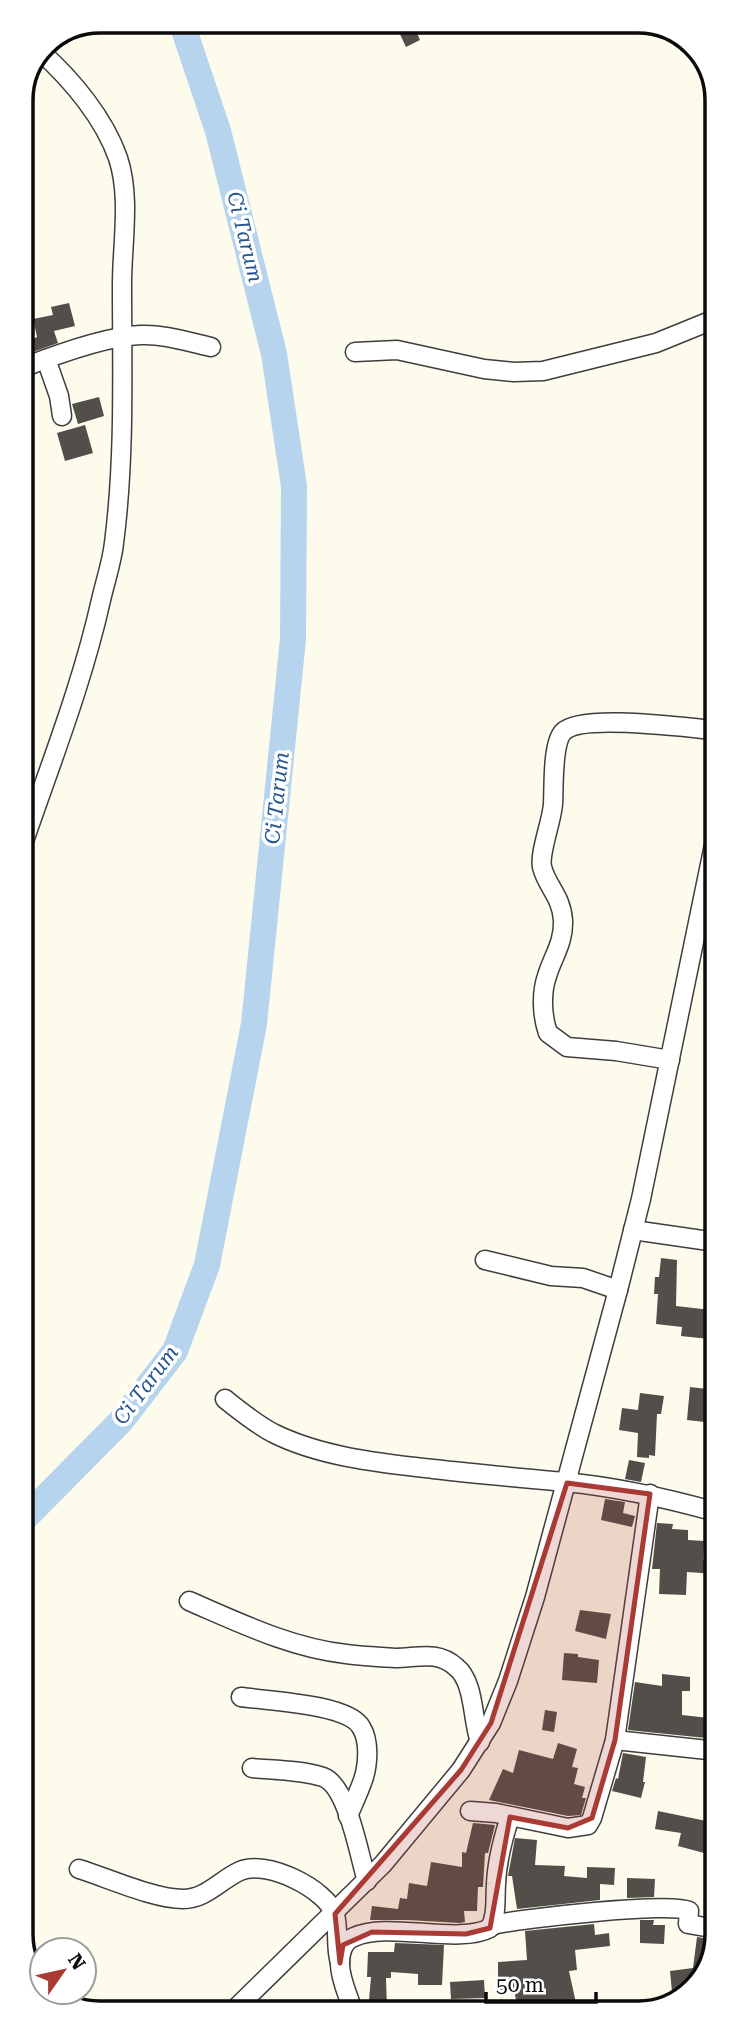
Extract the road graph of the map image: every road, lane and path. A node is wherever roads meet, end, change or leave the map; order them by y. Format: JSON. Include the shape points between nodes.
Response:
{"nodes":[{"id":1,"x":48,"y":59,"type":"edge"},
{"id":2,"x":705,"y":323,"type":"edge"},
{"id":3,"x":123,"y":337,"type":"junction"},
{"id":4,"x":211,"y":347,"type":"dead end"},
{"id":5,"x":355,"y":352,"type":"dead end"},
{"id":6,"x":46,"y":359,"type":"junction"},
{"id":7,"x":33,"y":364,"type":"edge"},
{"id":8,"x":62,"y":416,"type":"dead end"},
{"id":9,"x":705,"y":729,"type":"edge"},
{"id":10,"x":33,"y":816,"type":"edge"},
{"id":11,"x":705,"y":889,"type":"edge"},
{"id":12,"x":670,"y":1060,"type":"junction"},
{"id":13,"x":633,"y":1230,"type":"junction"},
{"id":14,"x":705,"y":1240,"type":"edge"},
{"id":15,"x":485,"y":1261,"type":"dead end"},
{"id":16,"x":618,"y":1290,"type":"junction"},
{"id":17,"x":225,"y":1399,"type":"dead end"},
{"id":18,"x":567,"y":1483,"type":"junction"},
{"id":19,"x":649,"y":1494,"type":"junction"},
{"id":20,"x":705,"y":1509,"type":"edge"},
{"id":21,"x":189,"y":1601,"type":"dead end"},
{"id":22,"x":242,"y":1697,"type":"dead end"},
{"id":23,"x":615,"y":1740,"type":"junction"},
{"id":24,"x":480,"y":1742,"type":"junction"},
{"id":25,"x":705,"y":1750,"type":"edge"},
{"id":26,"x":252,"y":1768,"type":"dead end"},
{"id":27,"x":470,"y":1811,"type":"dead end"},
{"id":28,"x":348,"y":1816,"type":"junction"},
{"id":29,"x":510,"y":1816,"type":"junction"},
{"id":30,"x":79,"y":1868,"type":"dead end"},
{"id":31,"x":367,"y":1881,"type":"junction"},
{"id":32,"x":335,"y":1914,"type":"junction"},
{"id":33,"x":492,"y":1925,"type":"junction"},
{"id":34,"x":705,"y":1928,"type":"edge"},
{"id":35,"x":340,"y":1963,"type":"junction"},
{"id":36,"x":244,"y":2001,"type":"edge"},
{"id":37,"x":350,"y":2001,"type":"edge"}],
"edges":[{"from":1,"to":3,"type":"street","via":[[94,113],[119,160]]},
{"from":2,"to":5,"type":"street","via":[[656,343],[542,371],[484,369],[397,350]]},
{"from":3,"to":4,"type":"street","via":[[164,337]]},
{"from":3,"to":6,"type":"street"},
{"from":3,"to":10,"type":"street","via":[[114,545],[81,681]]},
{"from":6,"to":7,"type":"street"},
{"from":6,"to":8,"type":"street"},
{"from":9,"to":12,"type":"street","via":[[584,723],[564,730],[556,753],[552,815],[542,855],[563,922],[559,950],[544,990],[548,1033],[568,1047]]},
{"from":11,"to":12,"type":"street"},
{"from":12,"to":13,"type":"street"},
{"from":13,"to":14,"type":"street"},
{"from":13,"to":16,"type":"street"},
{"from":15,"to":16,"type":"street","via":[[583,1278]]},
{"from":16,"to":18,"type":"street"},
{"from":17,"to":18,"type":"street","via":[[270,1432],[324,1451],[384,1464]]},
{"from":18,"to":19,"type":"street"},
{"from":18,"to":24,"type":"street","via":[[509,1681]]},
{"from":19,"to":20,"type":"street"},
{"from":19,"to":23,"type":"street"},
{"from":21,"to":24,"type":"street","via":[[304,1647],[376,1657],[434,1656],[448,1661],[459,1668],[468,1686]]},
{"from":22,"to":28,"type":"street","via":[[323,1708],[352,1717],[361,1726],[367,1759]]},
{"from":23,"to":25,"type":"street"},
{"from":23,"to":29,"type":"street","via":[[588,1825],[568,1828]]},
{"from":24,"to":31,"type":"street"},
{"from":26,"to":28,"type":"street","via":[[325,1777],[334,1783]]},
{"from":27,"to":29,"type":"street"},
{"from":28,"to":31,"type":"street"},
{"from":29,"to":33,"type":"street"},
{"from":30,"to":32,"type":"street","via":[[183,1899],[205,1894],[243,1869],[270,1869],[295,1878],[325,1900]]},
{"from":31,"to":32,"type":"street"},
{"from":32,"to":35,"type":"street"},
{"from":32,"to":36,"type":"street"},
{"from":33,"to":34,"type":"street","via":[[642,1908],[683,1908],[689,1913],[688,1924]]},
{"from":33,"to":35,"type":"street","via":[[466,1934],[362,1934],[343,1945]]},
{"from":35,"to":37,"type":"street"}]}
